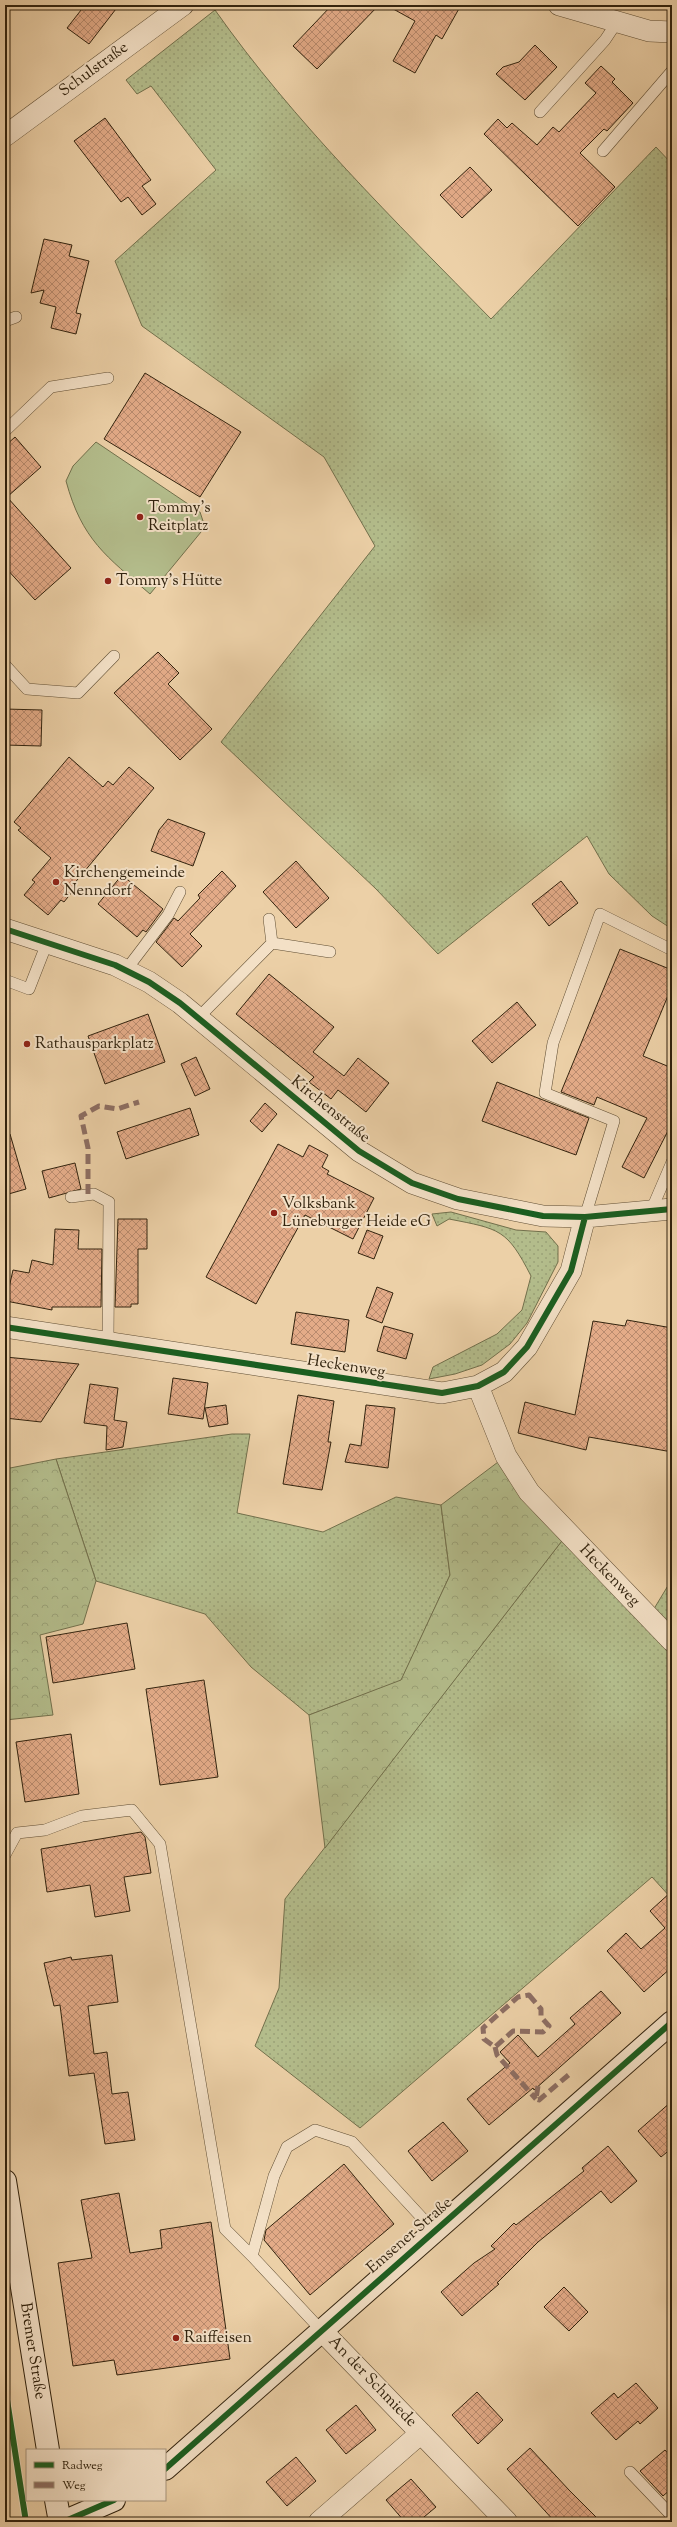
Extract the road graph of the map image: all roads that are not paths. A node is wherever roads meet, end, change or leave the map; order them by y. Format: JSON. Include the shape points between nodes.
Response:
{"nodes":[{"id":1,"x":183,"y":5,"type":"edge"},
{"id":2,"x":559,"y":5,"type":"edge"},
{"id":3,"x":617,"y":22,"type":"junction"},
{"id":4,"x":672,"y":32,"type":"edge"},
{"id":5,"x":672,"y":71,"type":"edge"},
{"id":6,"x":540,"y":112,"type":"dead end"},
{"id":7,"x":5,"y":136,"type":"edge"},
{"id":8,"x":603,"y":150,"type":"dead end"},
{"id":9,"x":16,"y":317,"type":"dead end"},
{"id":10,"x":5,"y":321,"type":"edge"},
{"id":11,"x":108,"y":378,"type":"dead end"},
{"id":12,"x":5,"y":431,"type":"edge"},
{"id":13,"x":114,"y":656,"type":"dead end"},
{"id":14,"x":5,"y":665,"type":"edge"},
{"id":15,"x":180,"y":892,"type":"dead end"},
{"id":16,"x":269,"y":918,"type":"dead end"},
{"id":17,"x":5,"y":929,"type":"edge"},
{"id":18,"x":47,"y":943,"type":"junction"},
{"id":19,"x":272,"y":943,"type":"junction"},
{"id":20,"x":672,"y":950,"type":"edge"},
{"id":21,"x":330,"y":952,"type":"dead end"},
{"id":22,"x":126,"y":970,"type":"junction"},
{"id":23,"x":5,"y":980,"type":"edge"},
{"id":24,"x":198,"y":1018,"type":"junction"},
{"id":25,"x":672,"y":1162,"type":"edge"},
{"id":26,"x":71,"y":1197,"type":"dead end"},
{"id":27,"x":672,"y":1209,"type":"edge"},
{"id":28,"x":651,"y":1211,"type":"junction"},
{"id":29,"x":585,"y":1217,"type":"junction"},
{"id":30,"x":5,"y":1327,"type":"edge"},
{"id":31,"x":108,"y":1343,"type":"junction"},
{"id":32,"x":478,"y":1386,"type":"junction"},
{"id":33,"x":672,"y":1641,"type":"edge"},
{"id":34,"x":5,"y":1855,"type":"edge"},
{"id":35,"x":672,"y":2022,"type":"edge"},
{"id":36,"x":5,"y":2181,"type":"edge"},
{"id":37,"x":435,"y":2232,"type":"junction"},
{"id":38,"x":252,"y":2256,"type":"junction"},
{"id":39,"x":322,"y":2331,"type":"junction"},
{"id":40,"x":421,"y":2433,"type":"junction"},
{"id":41,"x":48,"y":2449,"type":"edge"},
{"id":42,"x":166,"y":2468,"type":"edge"},
{"id":43,"x":630,"y":2472,"type":"dead end"},
{"id":44,"x":56,"y":2501,"type":"edge"},
{"id":45,"x":112,"y":2501,"type":"edge"},
{"id":46,"x":672,"y":2516,"type":"edge"},
{"id":47,"x":60,"y":2522,"type":"edge"},
{"id":48,"x":64,"y":2522,"type":"edge"},
{"id":49,"x":319,"y":2522,"type":"edge"},
{"id":50,"x":507,"y":2522,"type":"edge"}],
"edges":[{"from":1,"to":7,"type":"street","name":"Schulstraße"},
{"from":2,"to":3,"type":"street"},
{"from":3,"to":4,"type":"street","via":[[649,31]]},
{"from":3,"to":6,"type":"lane","via":[[605,40]]},
{"from":5,"to":8,"type":"lane"},
{"from":9,"to":10,"type":"lane"},
{"from":11,"to":12,"type":"lane","via":[[51,387]]},
{"from":13,"to":14,"type":"lane","via":[[78,693],[27,689]]},
{"from":15,"to":22,"type":"lane","via":[[168,915]]},
{"from":16,"to":19,"type":"lane"},
{"from":17,"to":18,"type":"street","name":"Kirchenstraße"},
{"from":18,"to":22,"type":"street","name":"Kirchenstraße"},
{"from":18,"to":23,"type":"lane","via":[[29,989]]},
{"from":19,"to":21,"type":"lane"},
{"from":19,"to":24,"type":"lane"},
{"from":20,"to":29,"type":"lane","via":[[600,914],[552,1043],[545,1093],[614,1121]]},
{"from":22,"to":24,"type":"street","name":"Kirchenstraße","via":[[149,982]]},
{"from":24,"to":29,"type":"street","name":"Kirchenstraße","via":[[359,1151],[412,1183],[458,1199],[508,1211],[542,1216]]},
{"from":25,"to":28,"type":"lane"},
{"from":26,"to":31,"type":"lane","via":[[94,1194],[109,1202]]},
{"from":27,"to":28,"type":"street","name":"Kirchenstraße"},
{"from":28,"to":29,"type":"street","name":"Kirchenstraße"},
{"from":29,"to":32,"type":"street","name":"Heckenweg","via":[[571,1271],[527,1347],[504,1372]]},
{"from":30,"to":31,"type":"street","name":"Heckenweg"},
{"from":31,"to":32,"type":"street","name":"Heckenweg","via":[[413,1390],[442,1393]]},
{"from":32,"to":33,"type":"street","name":"Heckenweg","via":[[506,1456],[529,1492]]},
{"from":34,"to":38,"type":"lane","via":[[17,1833],[45,1830],[82,1816],[132,1810],[160,1844],[225,2229]]},
{"from":35,"to":37,"type":"street","name":"Emsener Straße"},
{"from":36,"to":41,"type":"street","name":"Bremer Straße"},
{"from":37,"to":38,"type":"lane","via":[[352,2142],[315,2130],[287,2147],[274,2176]]},
{"from":37,"to":39,"type":"street","name":"Emsener Straße"},
{"from":38,"to":39,"type":"lane"},
{"from":39,"to":40,"type":"street","name":"An der Schmiede"},
{"from":39,"to":42,"type":"street","name":"Emsener Straße"},
{"from":40,"to":49,"type":"street","name":"An der Schmiede"},
{"from":40,"to":50,"type":"street","name":"An der Schmiede"},
{"from":43,"to":46,"type":"lane"},
{"from":44,"to":47,"type":"street"},
{"from":45,"to":48,"type":"street"}]}
